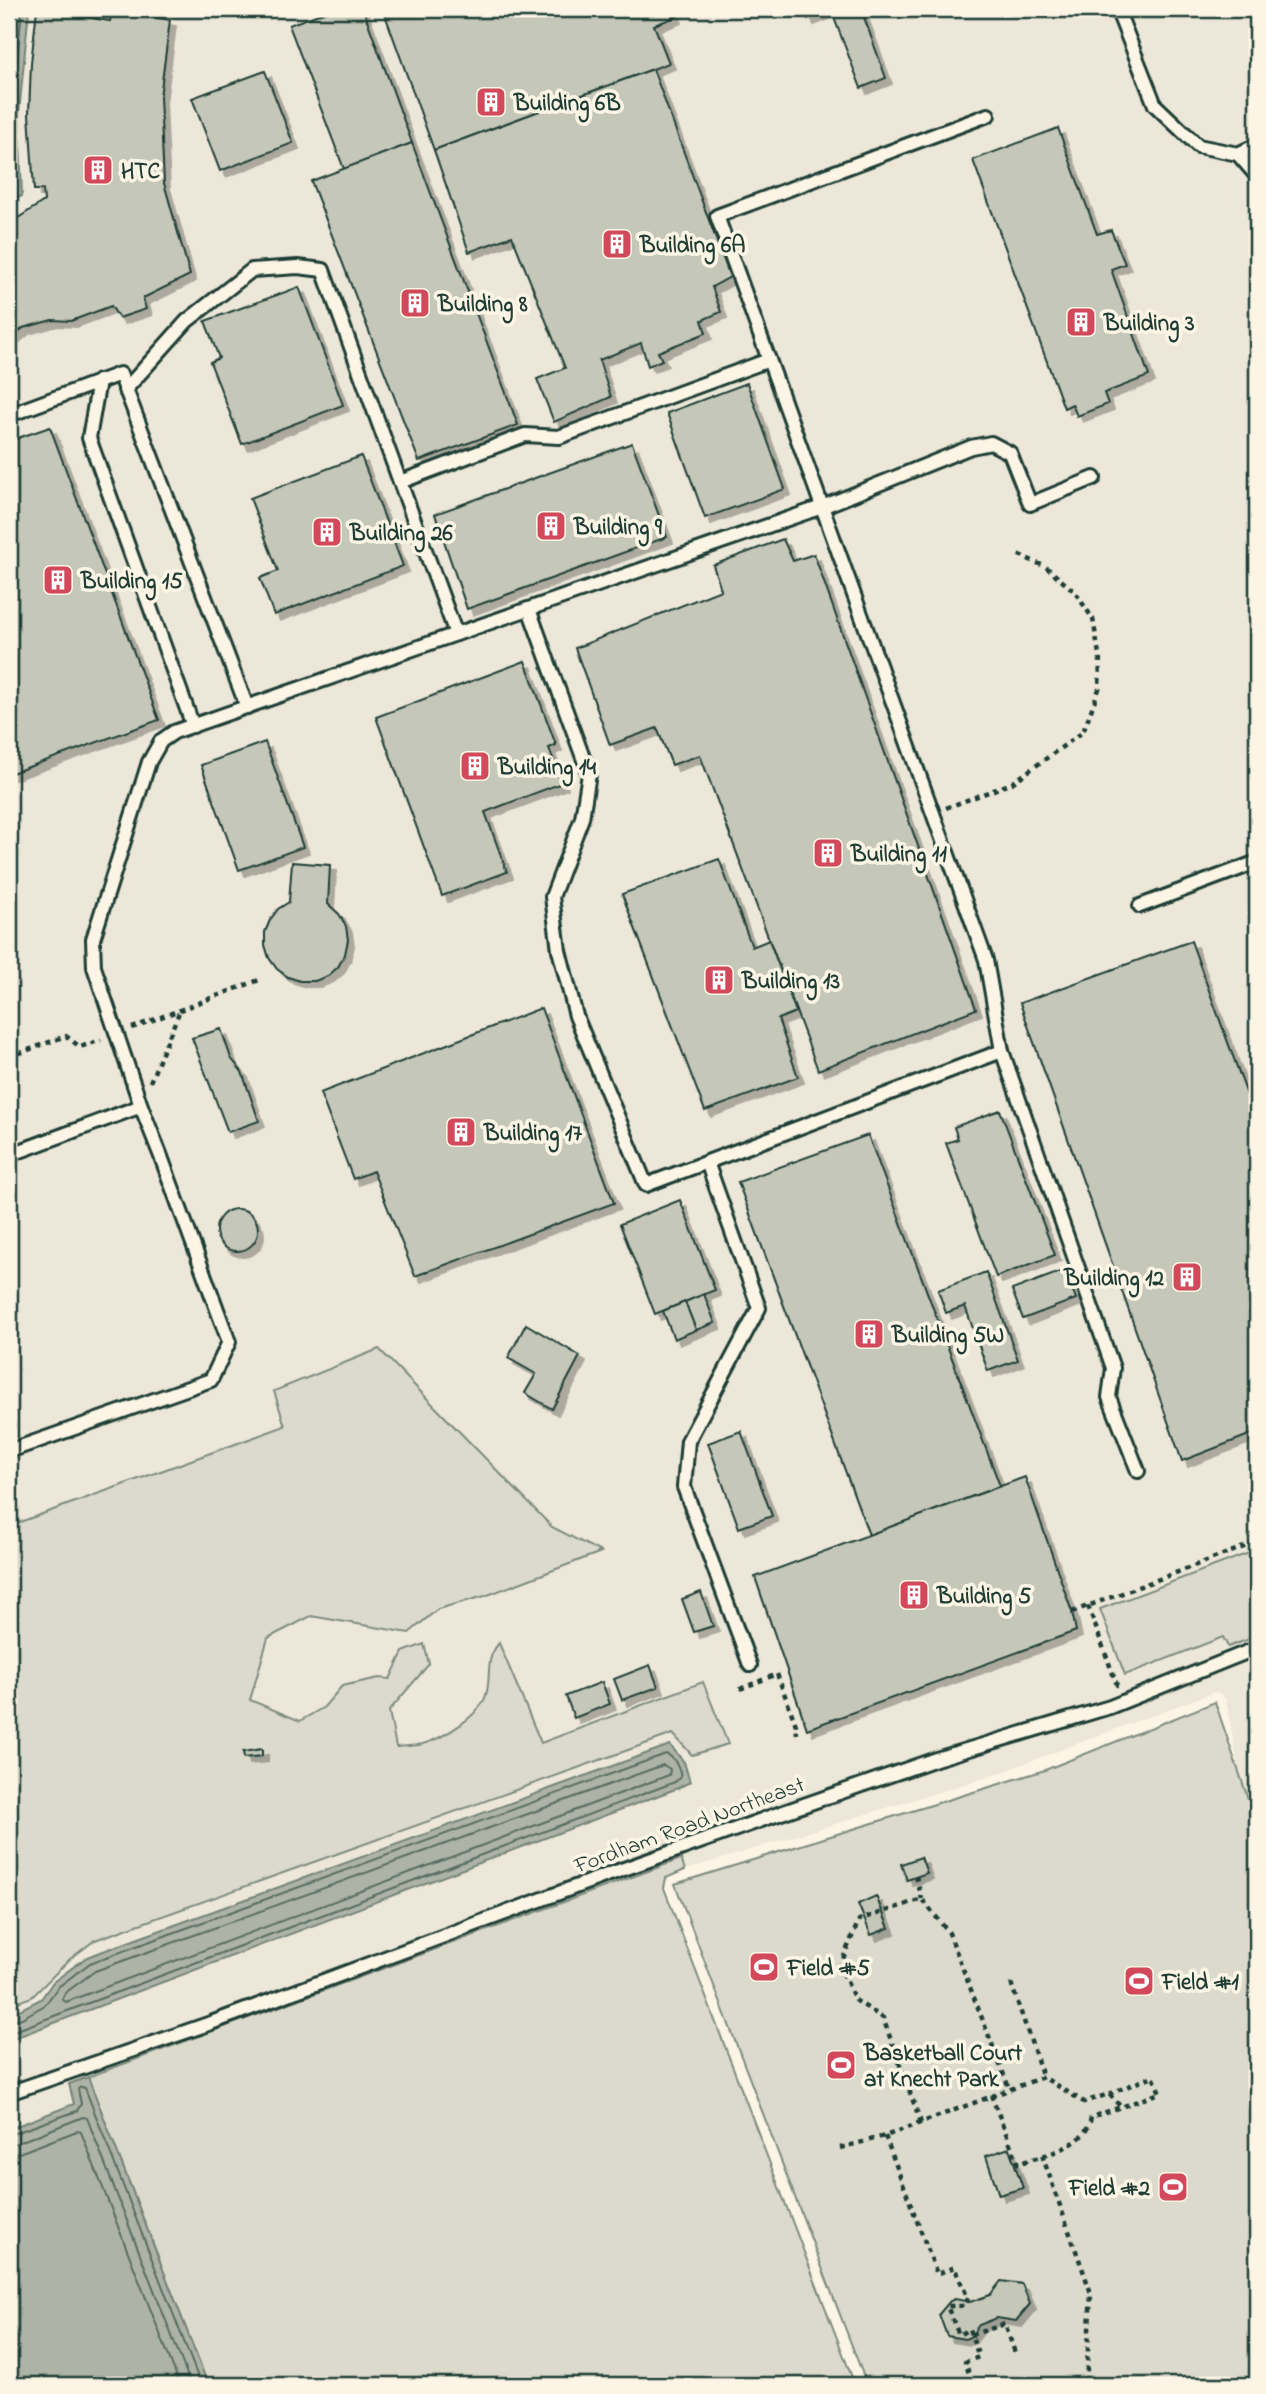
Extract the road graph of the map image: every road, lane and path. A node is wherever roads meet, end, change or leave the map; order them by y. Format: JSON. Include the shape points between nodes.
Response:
{"nodes":[{"id":1,"x":1118,"y":9,"type":"edge"},
{"id":2,"x":988,"y":115,"type":"dead end"},
{"id":3,"x":1257,"y":145,"type":"edge"},
{"id":4,"x":1238,"y":154,"type":"junction"},
{"id":5,"x":1257,"y":176,"type":"edge"},
{"id":6,"x":769,"y":360,"type":"junction"},
{"id":7,"x":100,"y":381,"type":"junction"},
{"id":8,"x":125,"y":390,"type":"junction"},
{"id":9,"x":9,"y":415,"type":"edge"},
{"id":10,"x":1094,"y":478,"type":"dead end"},
{"id":11,"x":400,"y":482,"type":"junction"},
{"id":12,"x":822,"y":507,"type":"junction"},
{"id":13,"x":1015,"y":554,"type":"dead end"},
{"id":14,"x":529,"y":609,"type":"junction"},
{"id":15,"x":456,"y":634,"type":"junction"},
{"id":16,"x":247,"y":707,"type":"junction"},
{"id":17,"x":193,"y":726,"type":"junction"},
{"id":18,"x":932,"y":813,"type":"junction"},
{"id":19,"x":1257,"y":862,"type":"edge"},
{"id":20,"x":1140,"y":906,"type":"dead end"},
{"id":21,"x":180,"y":1010,"type":"dead end"},
{"id":22,"x":1002,"y":1051,"type":"junction"},
{"id":23,"x":141,"y":1106,"type":"junction"},
{"id":24,"x":9,"y":1155,"type":"edge"},
{"id":25,"x":707,"y":1162,"type":"junction"},
{"id":26,"x":9,"y":1451,"type":"edge"},
{"id":27,"x":1138,"y":1471,"type":"dead end"},
{"id":28,"x":1257,"y":1542,"type":"edge"},
{"id":29,"x":1087,"y":1606,"type":"junction"},
{"id":30,"x":1072,"y":1612,"type":"dead end"},
{"id":31,"x":1257,"y":1648,"type":"edge"},
{"id":32,"x":750,"y":1665,"type":"dead end"},
{"id":33,"x":1130,"y":1681,"type":"dead end"},
{"id":34,"x":740,"y":1689,"type":"dead end"},
{"id":35,"x":797,"y":1734,"type":"dead end"},
{"id":36,"x":916,"y":1876,"type":"dead end"},
{"id":37,"x":922,"y":1899,"type":"junction"},
{"id":38,"x":1011,"y":1983,"type":"dead end"},
{"id":39,"x":1043,"y":2077,"type":"junction"},
{"id":40,"x":1009,"y":2088,"type":"junction"},
{"id":41,"x":9,"y":2093,"type":"edge"},
{"id":42,"x":1110,"y":2094,"type":"junction"},
{"id":43,"x":991,"y":2095,"type":"junction"},
{"id":44,"x":1121,"y":2107,"type":"junction"},
{"id":45,"x":921,"y":2123,"type":"junction"},
{"id":46,"x":885,"y":2136,"type":"junction"},
{"id":47,"x":840,"y":2148,"type":"dead end"},
{"id":48,"x":1042,"y":2155,"type":"junction"},
{"id":49,"x":971,"y":2335,"type":"junction"},
{"id":50,"x":1016,"y":2356,"type":"dead end"},
{"id":51,"x":973,"y":2385,"type":"edge"},
{"id":52,"x":1086,"y":2385,"type":"edge"}],
"edges":[{"from":1,"to":4,"type":"lane","via":[[1155,105],[1198,145]]},
{"from":2,"to":6,"type":"lane","via":[[717,216]]},
{"from":3,"to":4,"type":"lane"},
{"from":4,"to":5,"type":"lane"},
{"from":6,"to":11,"type":"lane","via":[[559,437],[525,435]]},
{"from":6,"to":12,"type":"lane"},
{"from":7,"to":8,"type":"lane","via":[[120,374]]},
{"from":7,"to":9,"type":"lane"},
{"from":7,"to":17,"type":"lane","via":[[89,438]]},
{"from":8,"to":11,"type":"lane","via":[[187,321],[252,270],[323,270]]},
{"from":8,"to":16,"type":"lane"},
{"from":10,"to":12,"type":"lane","via":[[1030,504],[1010,453],[991,443]]},
{"from":11,"to":15,"type":"lane"},
{"from":12,"to":14,"type":"lane"},
{"from":12,"to":18,"type":"lane"},
{"from":13,"to":18,"type":"path","via":[[1046,567],[1075,592],[1093,619],[1099,689],[1083,732],[1012,783]]},
{"from":14,"to":15,"type":"lane"},
{"from":14,"to":25,"type":"lane","via":[[589,774],[582,818],[552,897],[559,950],[576,1016],[646,1185]]},
{"from":15,"to":16,"type":"lane"},
{"from":16,"to":17,"type":"lane"},
{"from":17,"to":23,"type":"lane","via":[[161,741],[149,762],[93,939],[94,967]]},
{"from":18,"to":22,"type":"lane","via":[[986,960]]},
{"from":19,"to":20,"type":"lane"},
{"from":21,"to":23,"type":"path"},
{"from":22,"to":25,"type":"lane"},
{"from":22,"to":27,"type":"lane","via":[[1113,1368],[1109,1397]]},
{"from":23,"to":24,"type":"lane"},
{"from":23,"to":26,"type":"lane","via":[[229,1342],[211,1380]]},
{"from":25,"to":32,"type":"lane","via":[[759,1308],[688,1441],[684,1487]]},
{"from":28,"to":29,"type":"path"},
{"from":29,"to":30,"type":"path"},
{"from":29,"to":33,"type":"path","via":[[1117,1685]]},
{"from":31,"to":41,"type":"lane","name":"Fordham Road Northeast","via":[[1110,1707],[822,1798]]},
{"from":34,"to":35,"type":"path","via":[[777,1674]]},
{"from":36,"to":37,"type":"path"},
{"from":37,"to":40,"type":"path","via":[[949,1933]]},
{"from":37,"to":45,"type":"path","via":[[859,1920],[840,1966],[855,2000],[883,2018]]},
{"from":38,"to":39,"type":"path"},
{"from":39,"to":40,"type":"path"},
{"from":39,"to":42,"type":"path","via":[[1084,2102]]},
{"from":40,"to":43,"type":"path"},
{"from":42,"to":44,"type":"path"},
{"from":42,"to":44,"type":"path","via":[[1153,2076],[1160,2093]]},
{"from":43,"to":45,"type":"path"},
{"from":43,"to":48,"type":"path","via":[[1018,2164]]},
{"from":44,"to":48,"type":"path","via":[[1091,2117],[1089,2126],[1071,2145]]},
{"from":45,"to":46,"type":"path"},
{"from":46,"to":47,"type":"path"},
{"from":46,"to":49,"type":"path","via":[[937,2274],[954,2267],[968,2298],[965,2306],[947,2306],[959,2335],[969,2329]]},
{"from":48,"to":52,"type":"path","via":[[1091,2293]]},
{"from":49,"to":50,"type":"path","via":[[1005,2324]]},
{"from":49,"to":51,"type":"path","via":[[978,2357],[965,2362]]}]}
